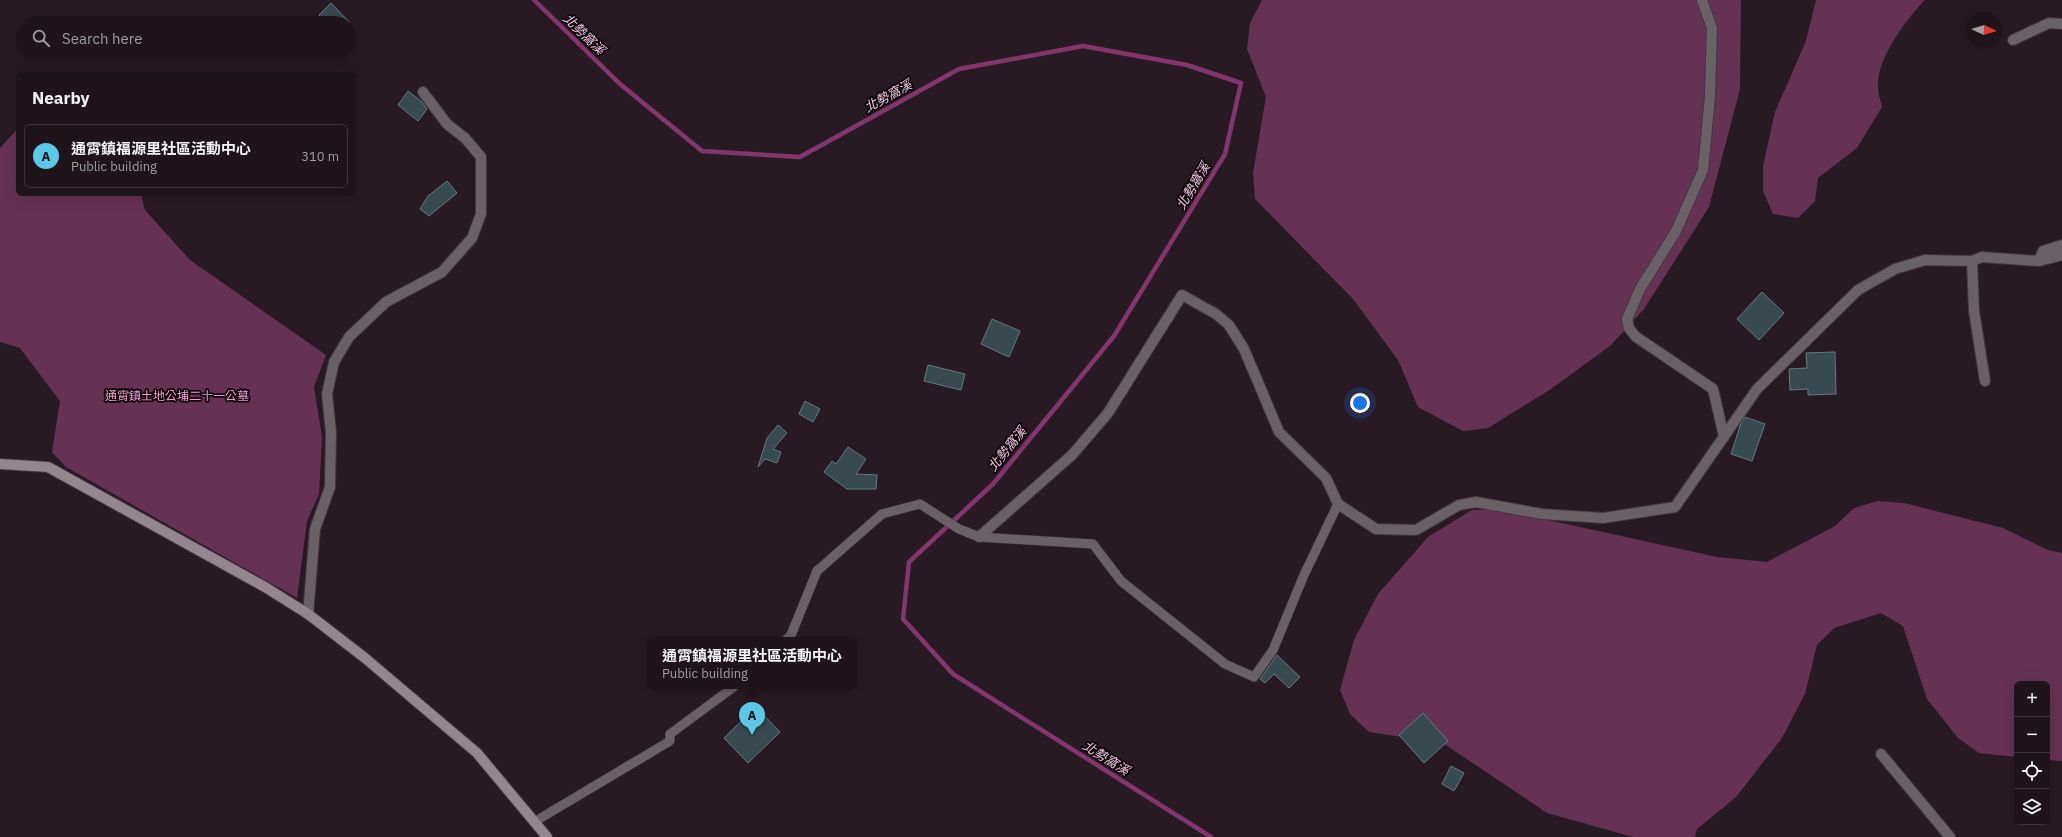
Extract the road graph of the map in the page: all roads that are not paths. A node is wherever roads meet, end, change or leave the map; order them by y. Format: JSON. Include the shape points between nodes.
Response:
{"nodes":[{"id":1,"x":1702,"y":0,"type":"edge"},
{"id":2,"x":2062,"y":24,"type":"edge"},
{"id":3,"x":2013,"y":40,"type":"dead end"},
{"id":4,"x":423,"y":92,"type":"dead end"},
{"id":5,"x":2062,"y":245,"type":"edge"},
{"id":6,"x":2062,"y":256,"type":"edge"},
{"id":7,"x":2039,"y":261,"type":"junction"},
{"id":8,"x":1972,"y":262,"type":"junction"},
{"id":9,"x":1985,"y":381,"type":"dead end"},
{"id":10,"x":1724,"y":437,"type":"junction"},
{"id":11,"x":0,"y":464,"type":"edge"},
{"id":12,"x":1338,"y":504,"type":"junction"},
{"id":13,"x":979,"y":537,"type":"junction"},
{"id":14,"x":308,"y":614,"type":"junction"},
{"id":15,"x":789,"y":637,"type":"edge"},
{"id":16,"x":731,"y":689,"type":"edge"},
{"id":17,"x":1881,"y":754,"type":"dead end"},
{"id":18,"x":534,"y":822,"type":"junction"},
{"id":19,"x":547,"y":837,"type":"edge"},
{"id":20,"x":1950,"y":837,"type":"edge"}],
"edges":[{"from":1,"to":10,"type":"street","via":[[1712,28],[1710,96],[1703,170],[1676,231],[1640,289],[1627,319],[1628,328],[1635,336],[1713,389]]},
{"from":2,"to":3,"type":"street","via":[[2049,23]]},
{"from":4,"to":14,"type":"street","via":[[447,124],[465,138],[481,157],[481,214],[472,238],[442,272],[386,302],[349,337],[334,362],[327,394],[331,432],[330,487],[315,529]]},
{"from":5,"to":7,"type":"street","via":[[2043,251]]},
{"from":6,"to":7,"type":"street"},
{"from":7,"to":8,"type":"street","via":[[1982,257]]},
{"from":8,"to":9,"type":"street","via":[[1974,311]]},
{"from":8,"to":10,"type":"street","via":[[1925,260],[1895,269],[1858,290],[1757,389]]},
{"from":10,"to":12,"type":"street","via":[[1675,507],[1603,518],[1542,514],[1476,502],[1458,505],[1416,530],[1376,529]]},
{"from":11,"to":14,"type":"street","via":[[48,467],[266,587]]},
{"from":12,"to":13,"type":"lane","via":[[1304,575],[1273,650],[1254,677],[1225,664],[1121,581],[1093,544]]},
{"from":12,"to":13,"type":"street","via":[[1326,478],[1279,432],[1244,349],[1229,325],[1216,314],[1182,295],[1108,413],[1072,455]]},
{"from":13,"to":15,"type":"lane","via":[[959,529],[920,504],[882,514],[818,571]]},
{"from":14,"to":18,"type":"street","via":[[365,658],[477,753]]},
{"from":16,"to":18,"type":"lane","via":[[670,734],[670,741]]},
{"from":17,"to":20,"type":"street"},
{"from":18,"to":19,"type":"street"}]}
